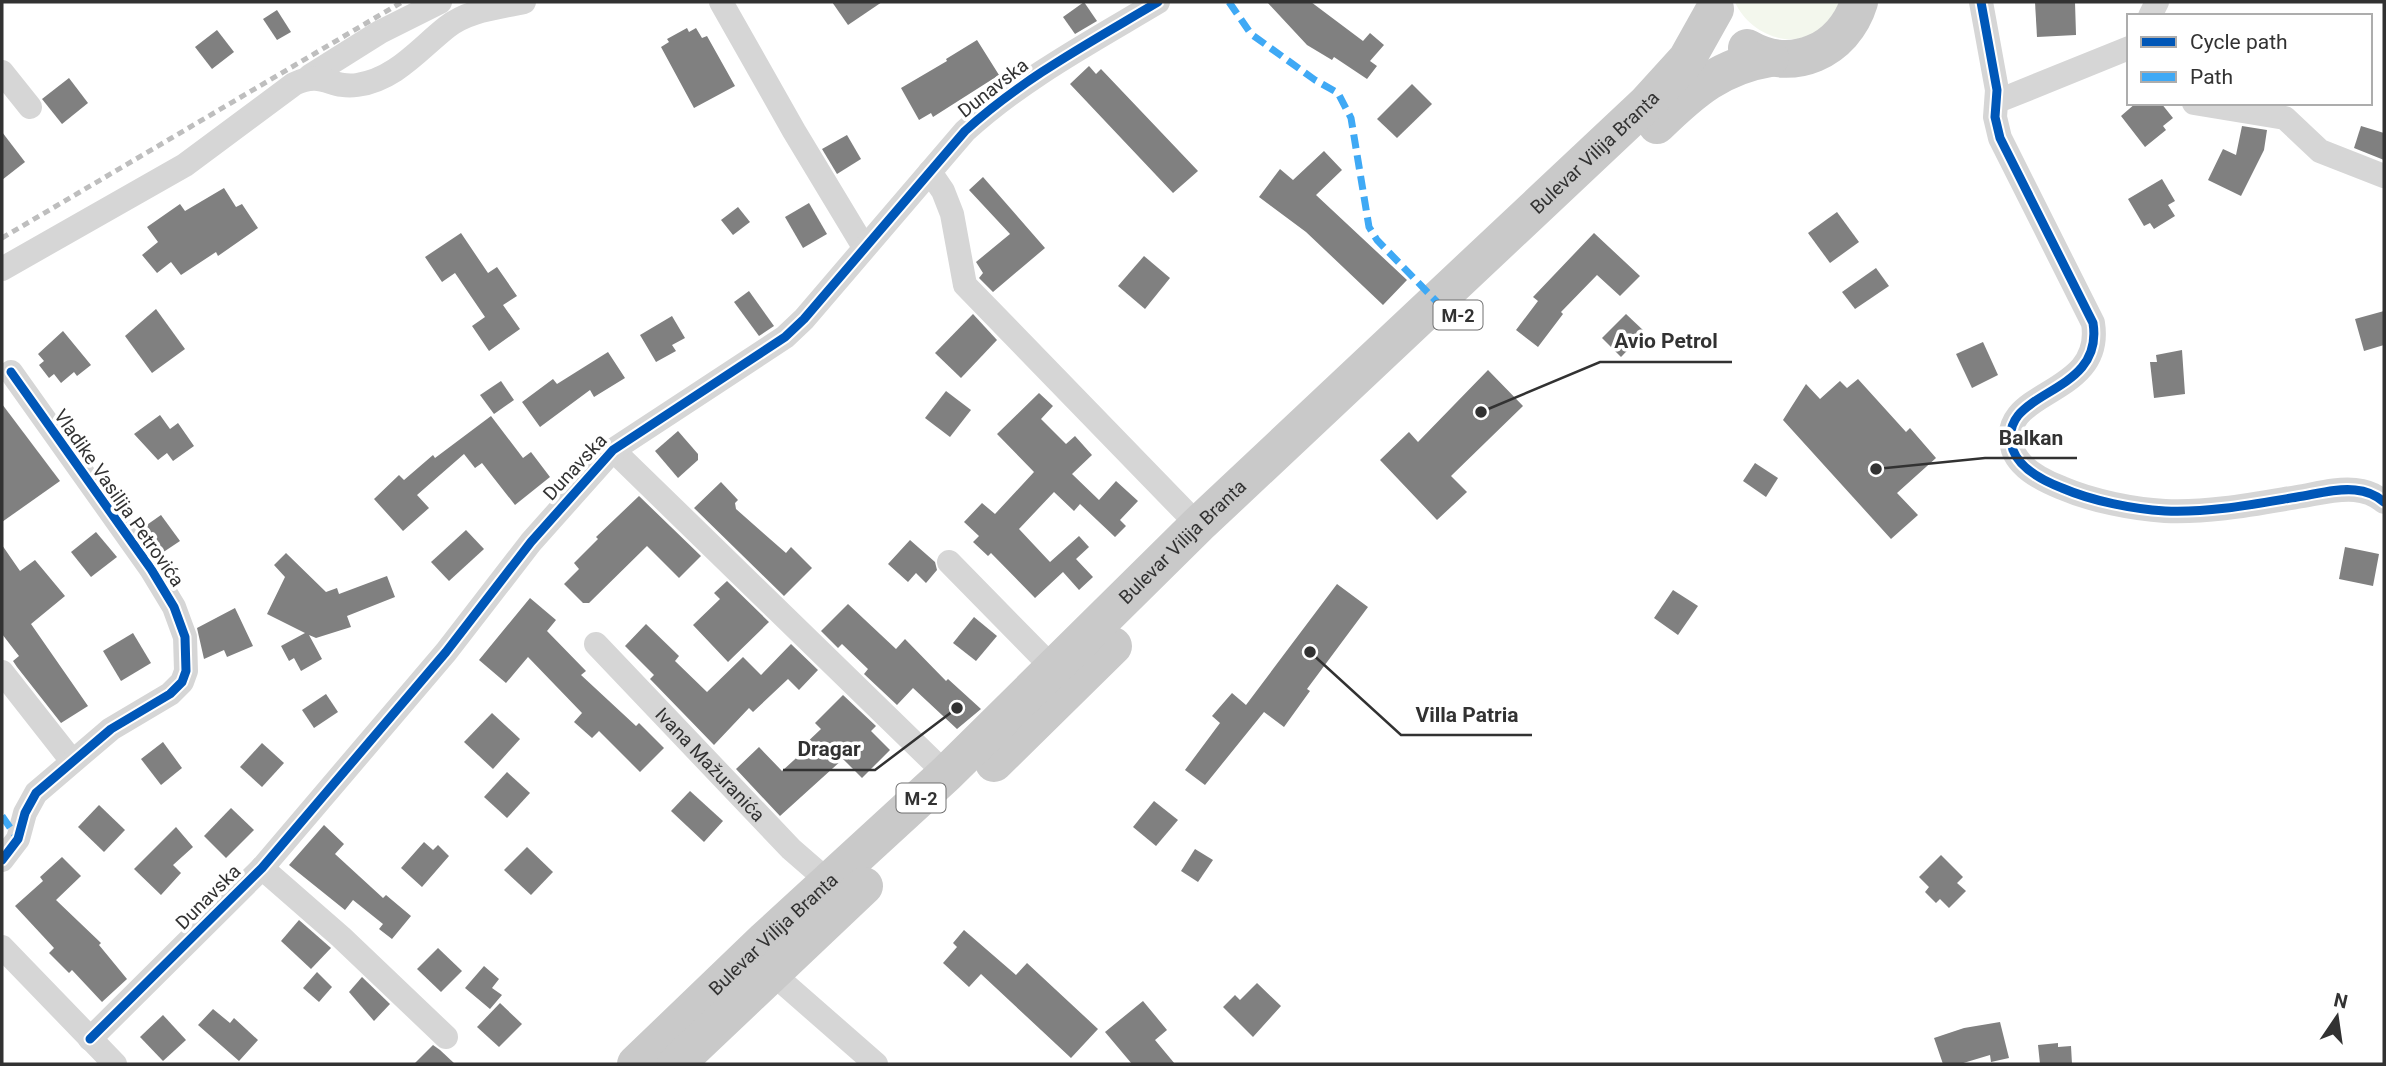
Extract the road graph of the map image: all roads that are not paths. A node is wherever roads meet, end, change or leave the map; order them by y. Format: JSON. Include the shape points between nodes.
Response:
{"nodes":[{"id":1,"x":440,"y":2,"type":"edge"},
{"id":2,"x":524,"y":2,"type":"edge"},
{"id":3,"x":721,"y":2,"type":"edge"},
{"id":4,"x":1158,"y":2,"type":"edge"},
{"id":5,"x":1859,"y":2,"type":"edge"},
{"id":6,"x":1981,"y":2,"type":"edge"},
{"id":7,"x":1714,"y":5,"type":"edge"},
{"id":8,"x":2127,"y":49,"type":"edge"},
{"id":9,"x":1770,"y":58,"type":"junction"},
{"id":10,"x":2,"y":72,"type":"edge"},
{"id":11,"x":310,"y":76,"type":"junction"},
{"id":12,"x":1998,"y":101,"type":"junction"},
{"id":13,"x":2206,"y":105,"type":"edge"},
{"id":14,"x":30,"y":107,"type":"dead end"},
{"id":15,"x":930,"y":172,"type":"junction"},
{"id":16,"x":2384,"y":176,"type":"edge"},
{"id":17,"x":864,"y":247,"type":"junction"},
{"id":18,"x":2,"y":269,"type":"edge"},
{"id":19,"x":11,"y":372,"type":"dead end"},
{"id":20,"x":613,"y":450,"type":"junction"},
{"id":21,"x":2384,"y":502,"type":"edge"},
{"id":22,"x":1198,"y":525,"type":"junction"},
{"id":23,"x":949,"y":562,"type":"dead end"},
{"id":24,"x":596,"y":644,"type":"dead end"},
{"id":25,"x":1053,"y":668,"type":"junction"},
{"id":26,"x":2,"y":672,"type":"edge"},
{"id":27,"x":72,"y":761,"type":"junction"},
{"id":28,"x":946,"y":774,"type":"junction"},
{"id":29,"x":2,"y":860,"type":"edge"},
{"id":30,"x":262,"y":868,"type":"junction"},
{"id":31,"x":829,"y":882,"type":"junction"},
{"id":32,"x":2,"y":947,"type":"edge"},
{"id":33,"x":772,"y":973,"type":"junction"},
{"id":34,"x":446,"y":1037,"type":"dead end"},
{"id":35,"x":90,"y":1039,"type":"junction"},
{"id":36,"x":115,"y":1064,"type":"edge"},
{"id":37,"x":636,"y":1064,"type":"edge"},
{"id":38,"x":676,"y":1064,"type":"edge"},
{"id":39,"x":876,"y":1064,"type":"edge"}],
"edges":[{"from":1,"to":11,"type":"street","via":[[380,32]]},
{"from":2,"to":11,"type":"street","via":[[469,14],[395,71],[357,85]]},
{"from":3,"to":17,"type":"street"},
{"from":4,"to":15,"type":"street","name":"Dunavska","via":[[1011,92],[965,131]]},
{"from":5,"to":9,"type":"main road","number":"M-2","via":[[1842,35],[1821,51],[1796,59]]},
{"from":6,"to":12,"type":"street"},
{"from":7,"to":9,"type":"main road","number":"M-2","via":[[1723,26],[1736,40]]},
{"from":7,"to":22,"type":"main road","name":"Bulevar Vilija Branta","number":"M-2","via":[[1687,59],[1647,103]]},
{"from":8,"to":12,"type":"street"},
{"from":9,"to":33,"type":"main road","name":"Bulevar Vilija Branta","number":"M-2","via":[[1732,67],[1675,107]]},
{"from":10,"to":14,"type":"street"},
{"from":11,"to":18,"type":"street","via":[[185,165]]},
{"from":12,"to":21,"type":"street","via":[[1995,117],[2000,138],[2092,323],[2095,339],[2088,360],[2075,376],[2019,414],[2011,439],[2019,461],[2051,484],[2076,494],[2165,511],[2242,506],[2354,489]]},
{"from":13,"to":16,"type":"street","via":[[2285,118],[2320,151]]},
{"from":15,"to":17,"type":"street","name":"Dunavska"},
{"from":15,"to":22,"type":"street","via":[[952,214],[965,285]]},
{"from":17,"to":20,"type":"street","name":"Dunavska","via":[[785,337]]},
{"from":19,"to":27,"type":"street","name":"Vladike Vasilija Petrovića","via":[[150,569],[174,607],[185,638],[186,671],[177,689],[111,729]]},
{"from":20,"to":28,"type":"street"},
{"from":20,"to":30,"type":"street","name":"Dunavska","via":[[531,542],[446,652]]},
{"from":22,"to":25,"type":"main road","name":"Bulevar Vilija Branta","number":"M-2"},
{"from":23,"to":25,"type":"street"},
{"from":24,"to":31,"type":"street","name":"Ivana Mažuranića","via":[[791,849]]},
{"from":25,"to":28,"type":"main road","name":"Bulevar Vilija Branta","number":"M-2"},
{"from":26,"to":27,"type":"street"},
{"from":27,"to":29,"type":"street","name":"Vladike Vasilija Petrovića","via":[[36,793],[18,839]]},
{"from":28,"to":31,"type":"main road","name":"Bulevar Vilija Branta","number":"M-2"},
{"from":30,"to":34,"type":"street","name":"Dunavska"},
{"from":30,"to":35,"type":"street","name":"Dunavska"},
{"from":31,"to":37,"type":"main road","name":"Bulevar Vilija Branta","number":"M-2"},
{"from":32,"to":35,"type":"street"},
{"from":33,"to":38,"type":"main road","name":"Bulevar Vilija Branta","number":"M-2"},
{"from":33,"to":39,"type":"street"},
{"from":35,"to":36,"type":"street"}]}
